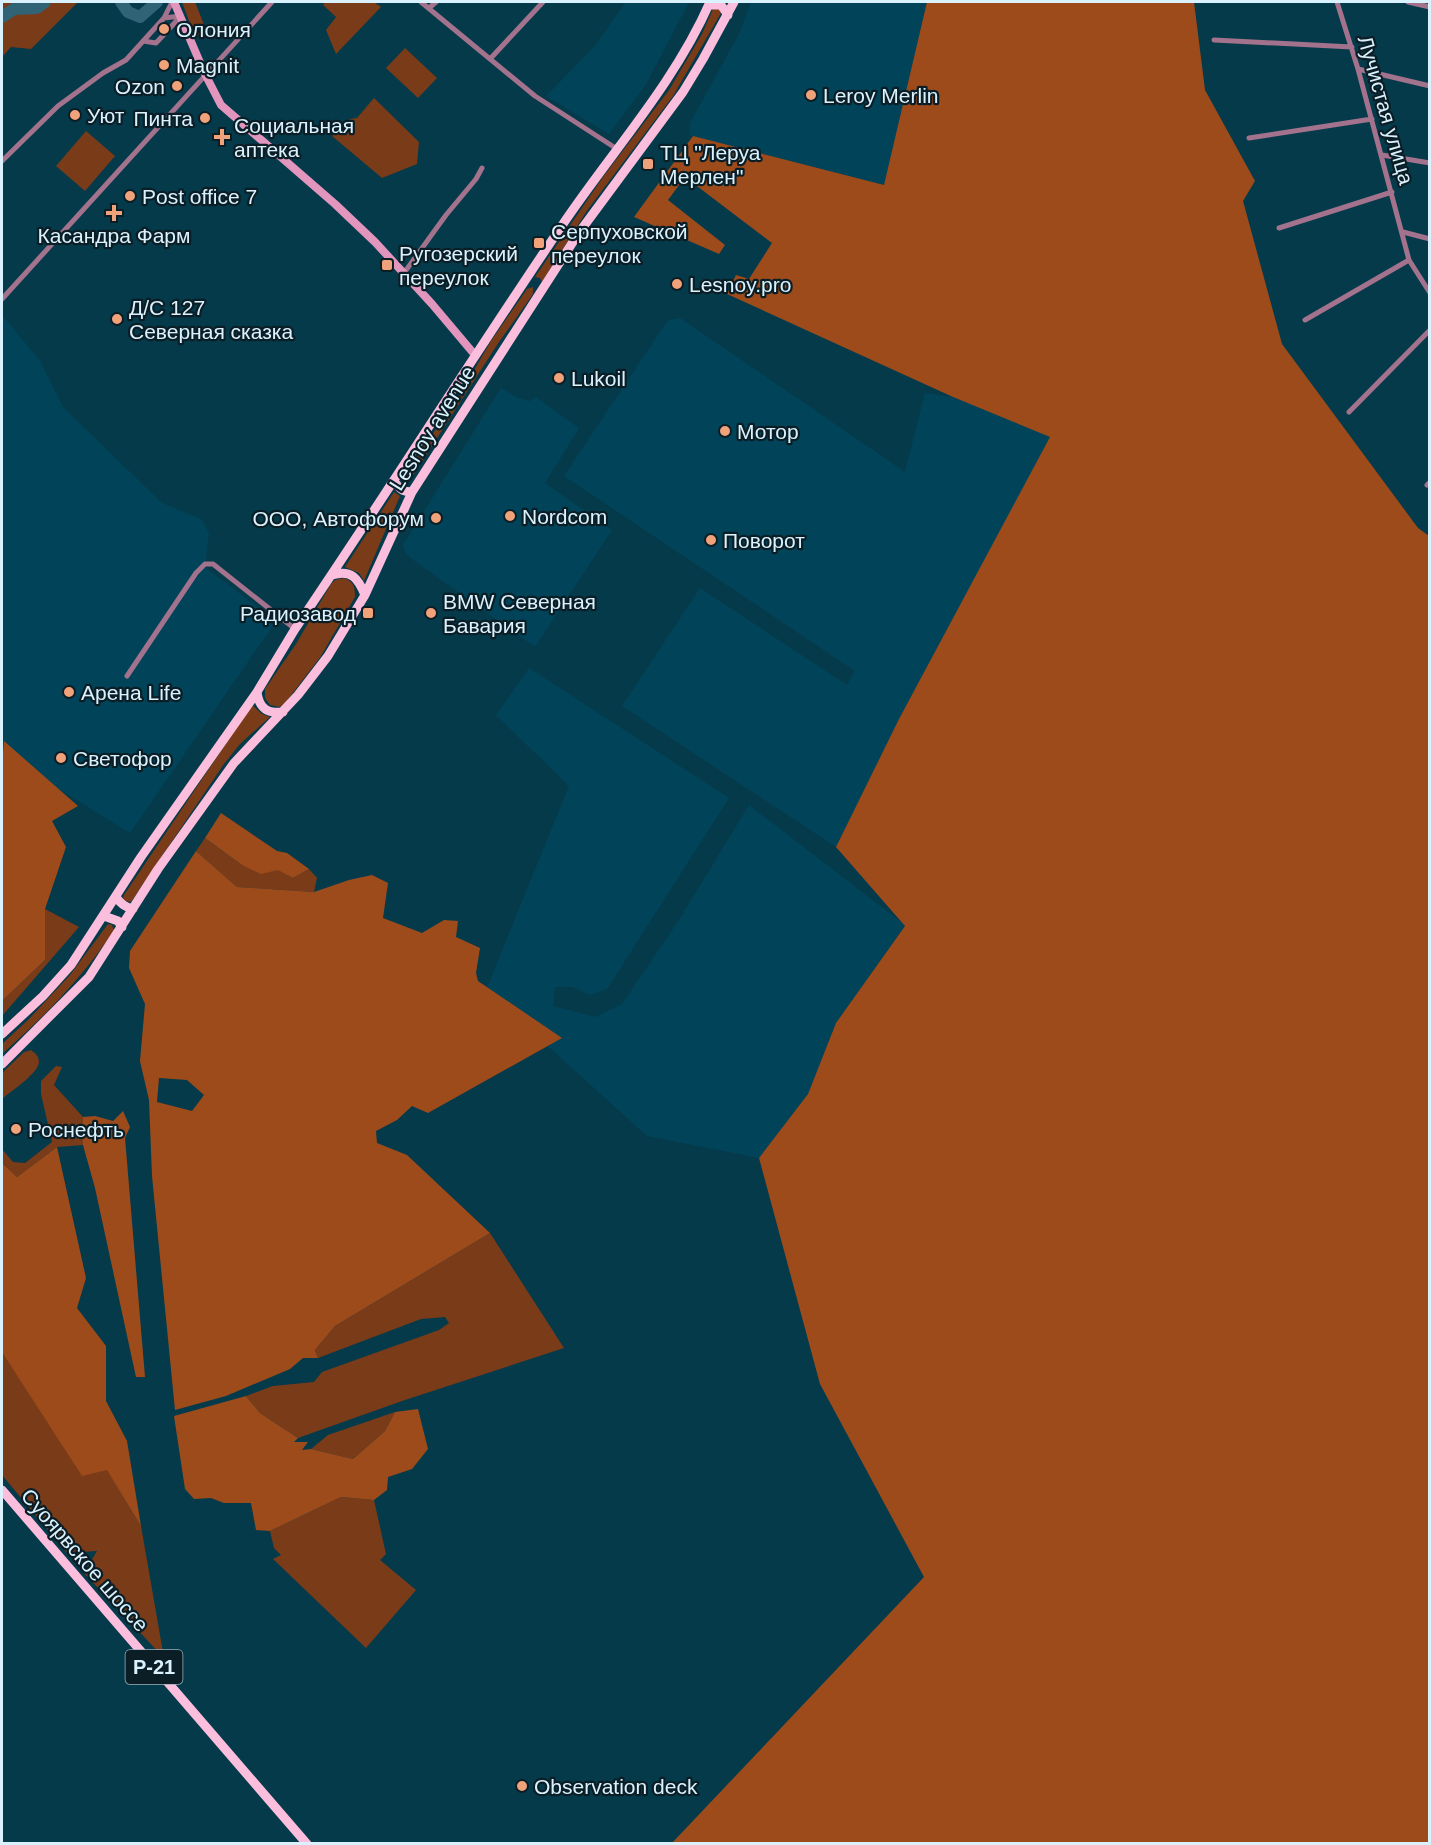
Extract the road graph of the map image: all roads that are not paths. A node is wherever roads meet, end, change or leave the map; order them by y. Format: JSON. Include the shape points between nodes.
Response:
{"nodes":[{"id":1,"x":173,"y":2,"type":"edge"},
{"id":2,"x":272,"y":2,"type":"edge"},
{"id":3,"x":421,"y":2,"type":"edge"},
{"id":4,"x":436,"y":2,"type":"edge"},
{"id":5,"x":543,"y":2,"type":"edge"},
{"id":6,"x":729,"y":2,"type":"edge"},
{"id":7,"x":1337,"y":2,"type":"edge"},
{"id":8,"x":1408,"y":2,"type":"edge"},
{"id":9,"x":710,"y":3,"type":"edge"},
{"id":10,"x":1430,"y":7,"type":"edge"},
{"id":11,"x":429,"y":8,"type":"junction"},
{"id":12,"x":728,"y":15,"type":"junction"},
{"id":13,"x":181,"y":16,"type":"junction"},
{"id":14,"x":164,"y":18,"type":"junction"},
{"id":15,"x":1214,"y":40,"type":"dead end"},
{"id":16,"x":143,"y":41,"type":"junction"},
{"id":17,"x":1352,"y":47,"type":"junction"},
{"id":18,"x":490,"y":59,"type":"junction"},
{"id":19,"x":1359,"y":69,"type":"junction"},
{"id":20,"x":205,"y":74,"type":"junction"},
{"id":21,"x":1430,"y":86,"type":"edge"},
{"id":22,"x":1372,"y":119,"type":"junction"},
{"id":23,"x":1249,"y":138,"type":"dead end"},
{"id":24,"x":617,"y":149,"type":"junction"},
{"id":25,"x":1382,"y":155,"type":"junction"},
{"id":26,"x":2,"y":160,"type":"edge"},
{"id":27,"x":1430,"y":163,"type":"edge"},
{"id":28,"x":482,"y":168,"type":"dead end"},
{"id":29,"x":1392,"y":192,"type":"junction"},
{"id":30,"x":1279,"y":228,"type":"dead end"},
{"id":31,"x":1403,"y":232,"type":"junction"},
{"id":32,"x":1430,"y":239,"type":"edge"},
{"id":33,"x":1409,"y":260,"type":"junction"},
{"id":34,"x":404,"y":273,"type":"junction"},
{"id":35,"x":526,"y":281,"type":"junction"},
{"id":36,"x":542,"y":290,"type":"junction"},
{"id":37,"x":1430,"y":293,"type":"edge"},
{"id":38,"x":2,"y":299,"type":"edge"},
{"id":39,"x":1305,"y":320,"type":"dead end"},
{"id":40,"x":1430,"y":330,"type":"edge"},
{"id":41,"x":476,"y":356,"type":"junction"},
{"id":42,"x":1349,"y":412,"type":"dead end"},
{"id":43,"x":394,"y":481,"type":"junction"},
{"id":44,"x":412,"y":492,"type":"junction"},
{"id":45,"x":332,"y":575,"type":"junction"},
{"id":46,"x":365,"y":595,"type":"junction"},
{"id":47,"x":295,"y":629,"type":"junction"},
{"id":48,"x":128,"y":676,"type":"dead end"},
{"id":49,"x":257,"y":692,"type":"junction"},
{"id":50,"x":283,"y":712,"type":"junction"},
{"id":51,"x":116,"y":897,"type":"junction"},
{"id":52,"x":133,"y":909,"type":"junction"},
{"id":53,"x":104,"y":916,"type":"junction"},
{"id":54,"x":122,"y":927,"type":"junction"},
{"id":55,"x":2,"y":1034,"type":"edge"},
{"id":56,"x":2,"y":1064,"type":"edge"},
{"id":57,"x":2,"y":1490,"type":"edge"},
{"id":58,"x":307,"y":1844,"type":"edge"}],
"edges":[{"from":1,"to":13,"type":"main road"},
{"from":1,"to":14,"type":"street"},
{"from":2,"to":20,"type":"street"},
{"from":3,"to":11,"type":"street"},
{"from":4,"to":11,"type":"street"},
{"from":5,"to":18,"type":"street"},
{"from":6,"to":12,"type":"main road","name":"Lesnoy avenue"},
{"from":7,"to":17,"type":"street","name":"Лучистая улица"},
{"from":8,"to":10,"type":"street"},
{"from":9,"to":12,"type":"main road","via":[[721,5]]},
{"from":9,"to":24,"type":"main road","name":"Lesnoy avenue","via":[[668,80]]},
{"from":11,"to":18,"type":"street"},
{"from":12,"to":36,"type":"main road","name":"Lesnoy avenue","via":[[683,92],[598,206]]},
{"from":13,"to":14,"type":"street"},
{"from":13,"to":16,"type":"street","via":[[156,43]]},
{"from":13,"to":20,"type":"main road"},
{"from":14,"to":16,"type":"street"},
{"from":15,"to":17,"type":"street"},
{"from":16,"to":26,"type":"street","via":[[126,60],[58,106]]},
{"from":17,"to":19,"type":"street","name":"Лучистая улица"},
{"from":18,"to":24,"type":"street","via":[[535,96]]},
{"from":19,"to":21,"type":"street"},
{"from":19,"to":22,"type":"street","name":"Лучистая улица"},
{"from":20,"to":34,"type":"main road","via":[[221,105],[335,204]]},
{"from":20,"to":38,"type":"street"},
{"from":22,"to":23,"type":"street"},
{"from":22,"to":25,"type":"street","name":"Лучистая улица"},
{"from":24,"to":35,"type":"main road","name":"Lesnoy avenue"},
{"from":25,"to":27,"type":"street"},
{"from":25,"to":29,"type":"street","name":"Лучистая улица"},
{"from":28,"to":34,"type":"street"},
{"from":29,"to":30,"type":"street"},
{"from":29,"to":31,"type":"street","name":"Лучистая улица"},
{"from":31,"to":32,"type":"street"},
{"from":31,"to":33,"type":"street","name":"Лучистая улица"},
{"from":33,"to":37,"type":"street","name":"Лучистая улица"},
{"from":33,"to":39,"type":"street"},
{"from":34,"to":41,"type":"main road"},
{"from":35,"to":36,"type":"main road","via":[[538,282]]},
{"from":35,"to":41,"type":"main road","name":"Lesnoy avenue"},
{"from":36,"to":44,"type":"main road","name":"Lesnoy avenue"},
{"from":40,"to":42,"type":"street"},
{"from":41,"to":43,"type":"main road","name":"Lesnoy avenue"},
{"from":43,"to":44,"type":"main road","via":[[400,489]]},
{"from":43,"to":45,"type":"main road","name":"Lesnoy avenue"},
{"from":44,"to":46,"type":"main road","name":"Lesnoy avenue"},
{"from":45,"to":46,"type":"main road","via":[[351,575]]},
{"from":45,"to":47,"type":"main road","name":"Lesnoy avenue"},
{"from":46,"to":50,"type":"main road","name":"Lesnoy avenue","via":[[328,656]]},
{"from":47,"to":48,"type":"street","via":[[213,564],[205,564]]},
{"from":47,"to":49,"type":"main road","name":"Lesnoy avenue"},
{"from":49,"to":50,"type":"main road","via":[[264,709]]},
{"from":49,"to":51,"type":"main road","name":"Lesnoy avenue"},
{"from":50,"to":52,"type":"main road","name":"Lesnoy avenue","via":[[234,763]]},
{"from":51,"to":52,"type":"main road","via":[[126,908]]},
{"from":51,"to":53,"type":"main road","name":"Lesnoy avenue"},
{"from":52,"to":54,"type":"main road","name":"Lesnoy avenue"},
{"from":53,"to":54,"type":"main road","via":[[118,921]]},
{"from":53,"to":55,"type":"main road","name":"Lesnoy avenue","via":[[70,965]]},
{"from":54,"to":56,"type":"main road","name":"Lesnoy avenue","via":[[89,977]]},
{"from":57,"to":58,"type":"main road","name":"Суоярвское шоссе","number":"Р-21"}]}
